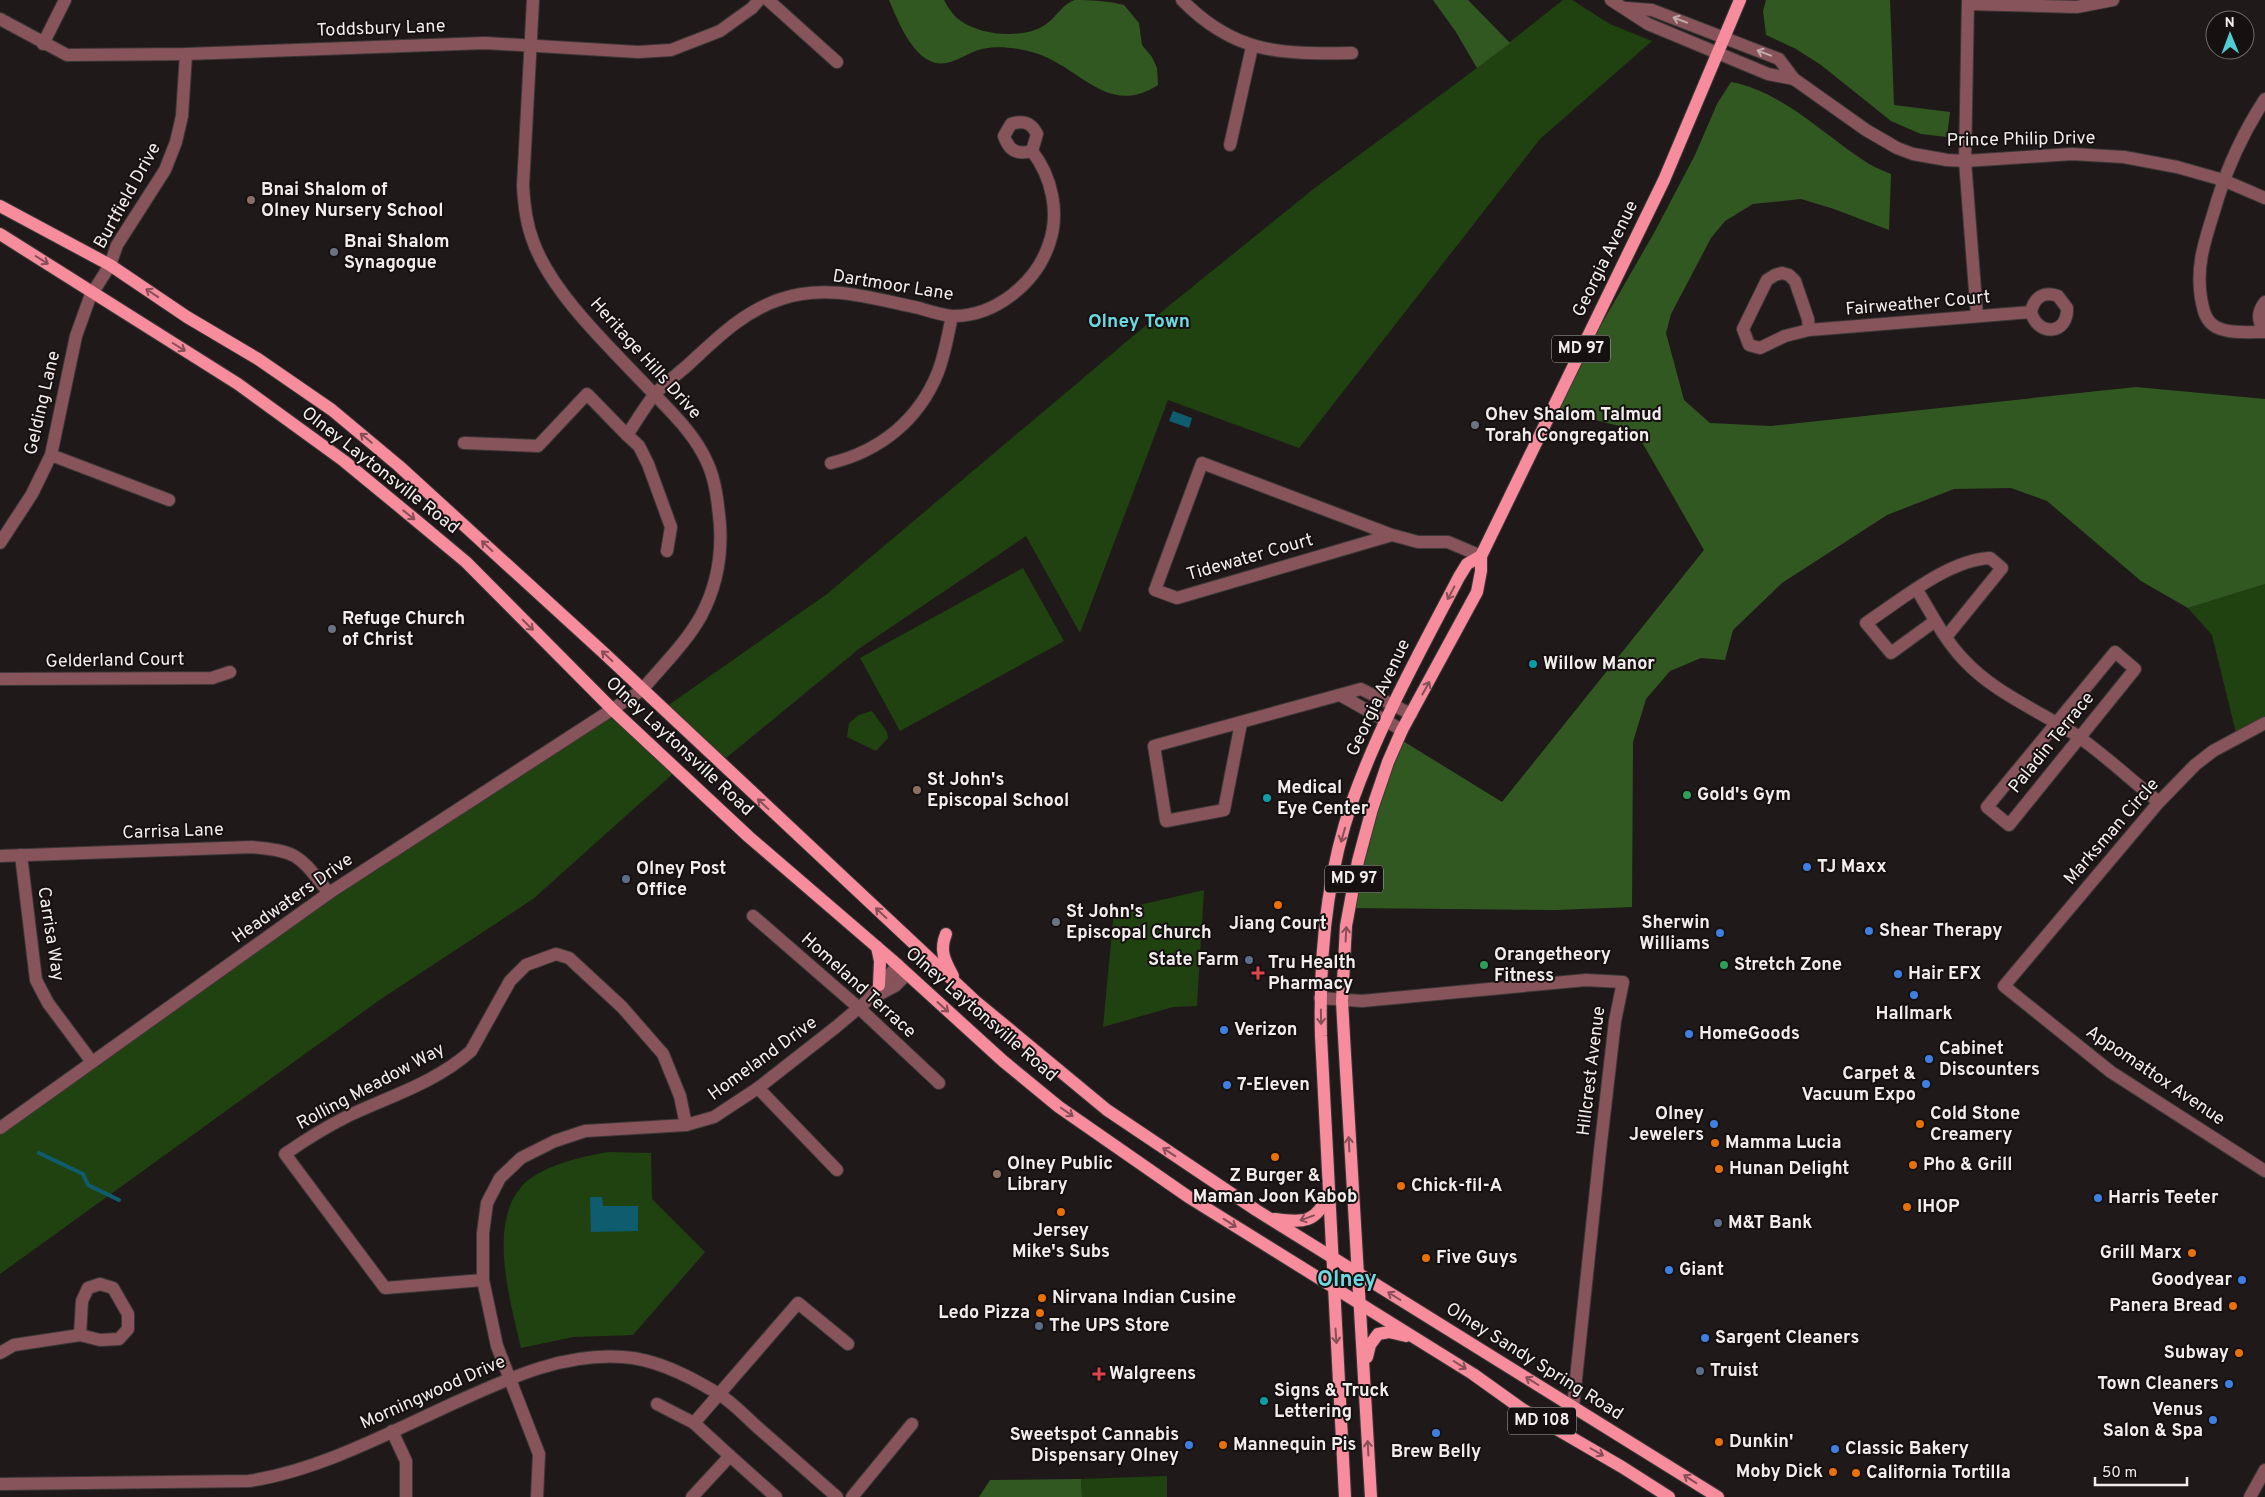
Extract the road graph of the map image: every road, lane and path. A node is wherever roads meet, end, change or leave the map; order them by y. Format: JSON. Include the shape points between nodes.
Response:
{"nodes":[{"id":1,"x":65,"y":0,"type":"edge"},
{"id":2,"x":533,"y":0,"type":"edge"},
{"id":3,"x":759,"y":0,"type":"edge"},
{"id":4,"x":768,"y":0,"type":"edge"},
{"id":5,"x":1182,"y":0,"type":"edge"},
{"id":6,"x":1611,"y":0,"type":"edge"},
{"id":7,"x":1740,"y":0,"type":"edge"},
{"id":8,"x":2113,"y":0,"type":"edge"},
{"id":9,"x":1968,"y":2,"type":"edge"},
{"id":10,"x":1626,"y":8,"type":"junction"},
{"id":11,"x":0,"y":18,"type":"edge"},
{"id":12,"x":1725,"y":38,"type":"junction"},
{"id":13,"x":43,"y":44,"type":"junction"},
{"id":14,"x":530,"y":46,"type":"junction"},
{"id":15,"x":1252,"y":46,"type":"junction"},
{"id":16,"x":1352,"y":53,"type":"dead end"},
{"id":17,"x":186,"y":54,"type":"junction"},
{"id":18,"x":1719,"y":54,"type":"junction"},
{"id":19,"x":837,"y":62,"type":"dead end"},
{"id":20,"x":1794,"y":79,"type":"junction"},
{"id":21,"x":2265,"y":99,"type":"edge"},
{"id":22,"x":1230,"y":145,"type":"dead end"},
{"id":23,"x":1032,"y":151,"type":"dead end"},
{"id":24,"x":1965,"y":161,"type":"junction"},
{"id":25,"x":2223,"y":180,"type":"junction"},
{"id":26,"x":2265,"y":198,"type":"edge"},
{"id":27,"x":0,"y":206,"type":"edge"},
{"id":28,"x":0,"y":234,"type":"edge"},
{"id":29,"x":110,"y":265,"type":"junction"},
{"id":30,"x":93,"y":291,"type":"junction"},
{"id":31,"x":2265,"y":302,"type":"edge"},
{"id":32,"x":2031,"y":312,"type":"dead end"},
{"id":33,"x":952,"y":316,"type":"junction"},
{"id":34,"x":1977,"y":316,"type":"junction"},
{"id":35,"x":1809,"y":330,"type":"junction"},
{"id":36,"x":2265,"y":331,"type":"edge"},
{"id":37,"x":655,"y":395,"type":"junction"},
{"id":38,"x":627,"y":435,"type":"junction"},
{"id":39,"x":464,"y":443,"type":"dead end"},
{"id":40,"x":51,"y":455,"type":"junction"},
{"id":41,"x":831,"y":463,"type":"dead end"},
{"id":42,"x":169,"y":500,"type":"dead end"},
{"id":43,"x":1392,"y":535,"type":"junction"},
{"id":44,"x":0,"y":543,"type":"edge"},
{"id":45,"x":667,"y":551,"type":"dead end"},
{"id":46,"x":1481,"y":556,"type":"junction"},
{"id":47,"x":1916,"y":590,"type":"junction"},
{"id":48,"x":1935,"y":621,"type":"junction"},
{"id":49,"x":1946,"y":637,"type":"junction"},
{"id":50,"x":230,"y":672,"type":"dead end"},
{"id":51,"x":0,"y":680,"type":"edge"},
{"id":52,"x":642,"y":690,"type":"junction"},
{"id":53,"x":1340,"y":696,"type":"junction"},
{"id":54,"x":1392,"y":705,"type":"junction"},
{"id":55,"x":613,"y":710,"type":"junction"},
{"id":56,"x":1411,"y":714,"type":"junction"},
{"id":57,"x":1385,"y":720,"type":"junction"},
{"id":58,"x":2055,"y":722,"type":"junction"},
{"id":59,"x":1242,"y":723,"type":"junction"},
{"id":60,"x":2265,"y":723,"type":"edge"},
{"id":61,"x":1402,"y":730,"type":"junction"},
{"id":62,"x":2078,"y":737,"type":"junction"},
{"id":63,"x":2158,"y":802,"type":"junction"},
{"id":64,"x":21,"y":855,"type":"junction"},
{"id":65,"x":0,"y":856,"type":"edge"},
{"id":66,"x":329,"y":893,"type":"junction"},
{"id":67,"x":753,"y":916,"type":"dead end"},
{"id":68,"x":946,"y":934,"type":"dead end"},
{"id":69,"x":877,"y":947,"type":"junction"},
{"id":70,"x":898,"y":965,"type":"junction"},
{"id":71,"x":907,"y":974,"type":"junction"},
{"id":72,"x":957,"y":984,"type":"junction"},
{"id":73,"x":880,"y":985,"type":"junction"},
{"id":74,"x":2004,"y":986,"type":"joint"},
{"id":75,"x":1320,"y":998,"type":"junction"},
{"id":76,"x":1342,"y":1001,"type":"junction"},
{"id":77,"x":863,"y":1004,"type":"junction"},
{"id":78,"x":92,"y":1062,"type":"junction"},
{"id":79,"x":938,"y":1083,"type":"dead end"},
{"id":80,"x":758,"y":1088,"type":"junction"},
{"id":81,"x":686,"y":1125,"type":"junction"},
{"id":82,"x":0,"y":1128,"type":"edge"},
{"id":83,"x":838,"y":1170,"type":"dead end"},
{"id":84,"x":2265,"y":1170,"type":"edge"},
{"id":85,"x":1329,"y":1191,"type":"junction"},
{"id":86,"x":1271,"y":1219,"type":"junction"},
{"id":87,"x":1332,"y":1256,"type":"junction"},
{"id":88,"x":1358,"y":1274,"type":"junction"},
{"id":89,"x":483,"y":1280,"type":"junction"},
{"id":90,"x":1332,"y":1287,"type":"junction"},
{"id":91,"x":1361,"y":1304,"type":"junction"},
{"id":92,"x":80,"y":1335,"type":"junction"},
{"id":93,"x":1418,"y":1340,"type":"junction"},
{"id":94,"x":848,"y":1344,"type":"dead end"},
{"id":95,"x":0,"y":1353,"type":"edge"},
{"id":96,"x":1364,"y":1364,"type":"junction"},
{"id":97,"x":510,"y":1378,"type":"junction"},
{"id":98,"x":720,"y":1394,"type":"junction"},
{"id":99,"x":657,"y":1404,"type":"dead end"},
{"id":100,"x":1573,"y":1407,"type":"junction"},
{"id":101,"x":694,"y":1423,"type":"junction"},
{"id":102,"x":912,"y":1424,"type":"dead end"},
{"id":103,"x":392,"y":1431,"type":"junction"},
{"id":104,"x":730,"y":1456,"type":"junction"},
{"id":105,"x":2265,"y":1470,"type":"edge"},
{"id":106,"x":0,"y":1484,"type":"edge"},
{"id":107,"x":406,"y":1497,"type":"edge"},
{"id":108,"x":537,"y":1497,"type":"edge"},
{"id":109,"x":692,"y":1497,"type":"edge"},
{"id":110,"x":776,"y":1497,"type":"edge"},
{"id":111,"x":837,"y":1497,"type":"edge"},
{"id":112,"x":852,"y":1497,"type":"edge"},
{"id":113,"x":1345,"y":1497,"type":"edge"},
{"id":114,"x":1371,"y":1497,"type":"edge"},
{"id":115,"x":1669,"y":1497,"type":"edge"},
{"id":116,"x":1718,"y":1497,"type":"edge"},
{"id":117,"x":2250,"y":1497,"type":"edge"}],
"edges":[{"from":1,"to":13,"type":"street"},
{"from":2,"to":14,"type":"street","name":"Heritage Hills Drive"},
{"from":3,"to":14,"type":"street","name":"Toddsbury Lane","via":[[720,31],[671,50],[638,52]]},
{"from":4,"to":19,"type":"street"},
{"from":5,"to":15,"type":"street","via":[[1202,20]]},
{"from":6,"to":10,"type":"street","name":"Prince Philip Drive"},
{"from":7,"to":12,"type":"main road","name":"Georgia Avenue","number":"MD 97"},
{"from":8,"to":9,"type":"street","via":[[2077,7]]},
{"from":9,"to":24,"type":"street"},
{"from":12,"to":10,"type":"street","name":"Prince Philip Drive","one_way":true,"via":[[1652,10]]},
{"from":10,"to":18,"type":"street","name":"Prince Philip Drive","via":[[1648,24]]},
{"from":11,"to":13,"type":"street","name":"Toddsbury Lane"},
{"from":12,"to":18,"type":"main road","name":"Georgia Avenue","number":"MD 97"},
{"from":20,"to":12,"type":"street","name":"Prince Philip Drive","one_way":true,"via":[[1779,58]]},
{"from":13,"to":17,"type":"street","name":"Toddsbury Lane","via":[[67,56]]},
{"from":14,"to":17,"type":"street","name":"Toddsbury Lane","via":[[432,44]]},
{"from":14,"to":37,"type":"street","name":"Heritage Hills Drive","via":[[523,186],[525,212],[533,242],[549,274],[573,306]]},
{"from":15,"to":16,"type":"street","via":[[1300,54]]},
{"from":15,"to":22,"type":"street"},
{"from":17,"to":29,"type":"street","name":"Burtfield Drive","via":[[182,116],[176,142],[165,170],[117,244]]},
{"from":18,"to":20,"type":"street","name":"Prince Philip Drive","via":[[1768,74]]},
{"from":18,"to":46,"type":"main road","name":"Georgia Avenue","number":"MD 97","via":[[1664,180]]},
{"from":20,"to":24,"type":"street","name":"Prince Philip Drive","via":[[1897,148],[1929,158]]},
{"from":21,"to":25,"type":"street","via":[[2250,121]]},
{"from":23,"to":33,"type":"street","name":"Dartmoor Lane","via":[[1051,187],[1054,213],[1046,254],[1030,280],[1008,299],[981,310]]},
{"from":24,"to":25,"type":"street","name":"Prince Philip Drive","via":[[2096,155],[2150,161]]},
{"from":24,"to":34,"type":"street"},
{"from":25,"to":26,"type":"street","name":"Prince Philip Drive"},
{"from":25,"to":36,"type":"street","via":[[2200,257],[2199,285],[2203,307],[2209,322],[2216,328]]},
{"from":27,"to":29,"type":"main road","name":"Olney Laytonsville Road","number":"MD 108"},
{"from":28,"to":30,"type":"main road","name":"Olney Laytonsville Road","number":"MD 108","one_way":true},
{"from":29,"to":30,"type":"street","name":"Gelding Lane"},
{"from":52,"to":29,"type":"main road","name":"Olney Laytonsville Road","number":"MD 108","one_way":true,"via":[[399,466],[332,410]]},
{"from":30,"to":40,"type":"street","name":"Gelding Lane","via":[[76,336]]},
{"from":30,"to":55,"type":"main road","name":"Olney Laytonsville Road","number":"MD 108","one_way":true,"via":[[238,384],[344,461],[466,562]]},
{"from":31,"to":36,"type":"street","via":[[2258,316]]},
{"from":32,"to":34,"type":"street","name":"Fairweather Court"},
{"from":33,"to":37,"type":"street","name":"Dartmoor Lane","via":[[845,292],[811,292],[782,298],[731,326]]},
{"from":33,"to":41,"type":"street","via":[[938,371],[913,414],[898,431],[876,446],[854,458]]},
{"from":34,"to":35,"type":"street","name":"Fairweather Court"},
{"from":35,"to":35,"type":"street","name":"Fairweather Court","via":[[1785,336],[1760,348],[1749,345],[1743,329],[1767,280],[1782,273],[1795,281]]},
{"from":37,"to":38,"type":"street","name":"Dartmoor Lane"},
{"from":37,"to":52,"type":"street","name":"Heritage Hills Drive","via":[[685,425],[708,463],[718,500],[721,545],[715,582],[701,616]]},
{"from":38,"to":39,"type":"street","via":[[586,394],[538,446]]},
{"from":38,"to":45,"type":"street","via":[[639,446],[648,464],[670,527]]},
{"from":40,"to":42,"type":"street"},
{"from":40,"to":44,"type":"street","name":"Gelding Lane","via":[[32,494]]},
{"from":43,"to":43,"type":"street","name":"Tidewater Court","via":[[1202,463],[1155,590],[1177,598]]},
{"from":43,"to":46,"type":"street","name":"Tidewater Court","via":[[1418,542],[1448,542]]},
{"from":46,"to":54,"type":"main road","name":"Georgia Avenue","number":"MD 97","one_way":true,"via":[[1467,564],[1459,576]]},
{"from":56,"to":46,"type":"main road","name":"Georgia Avenue","number":"MD 97","one_way":true,"via":[[1477,592]]},
{"from":47,"to":48,"type":"street"},
{"from":47,"to":48,"type":"street","via":[[1866,622],[1891,653]]},
{"from":47,"to":49,"type":"street","via":[[1969,561],[1990,558],[2002,568]]},
{"from":48,"to":49,"type":"street"},
{"from":49,"to":58,"type":"street","via":[[1980,675],[2011,698]]},
{"from":50,"to":51,"type":"street","name":"Gelderland Court","via":[[212,678]]},
{"from":52,"to":55,"type":"street","name":"Heritage Hills Drive"},
{"from":72,"to":52,"type":"main road","name":"Olney Laytonsville Road","number":"MD 108","one_way":true},
{"from":53,"to":54,"type":"street","via":[[1361,689]]},
{"from":53,"to":57,"type":"street"},
{"from":53,"to":59,"type":"street"},
{"from":54,"to":56,"type":"street"},
{"from":54,"to":57,"type":"main road","name":"Georgia Avenue","number":"MD 97"},
{"from":55,"to":66,"type":"street","name":"Headwaters Drive"},
{"from":55,"to":69,"type":"main road","name":"Olney Laytonsville Road","number":"MD 108","via":[[749,837]]},
{"from":56,"to":61,"type":"main road","name":"Georgia Avenue","number":"MD 97"},
{"from":57,"to":61,"type":"street"},
{"from":57,"to":75,"type":"main road","name":"Georgia Avenue","number":"MD 97","one_way":true,"via":[[1352,803],[1336,858],[1324,924]]},
{"from":58,"to":62,"type":"street"},
{"from":58,"to":62,"type":"street","name":"Paladin Terrace","via":[[2115,652],[2134,669]]},
{"from":58,"to":62,"type":"street","name":"Paladin Terrace","via":[[1987,807],[2009,825]]},
{"from":59,"to":59,"type":"street","via":[[1154,746],[1166,821],[1224,810]]},
{"from":60,"to":63,"type":"street","name":"Marksman Circle","via":[[2194,765]]},
{"from":76,"to":61,"type":"main road","name":"Georgia Avenue","number":"MD 97","one_way":true,"via":[[1346,926],[1358,861],[1372,809]]},
{"from":62,"to":63,"type":"street"},
{"from":63,"to":74,"type":"street","name":"Marksman Circle"},
{"from":64,"to":65,"type":"street","name":"Carrisa Lane"},
{"from":64,"to":66,"type":"street","name":"Carrisa Lane","via":[[252,847],[282,849],[305,863]]},
{"from":64,"to":78,"type":"street","name":"Carrisa Way","via":[[36,980],[48,1004]]},
{"from":66,"to":78,"type":"street","name":"Headwaters Drive"},
{"from":67,"to":77,"type":"street","name":"Homeland Terrace"},
{"from":68,"to":72,"type":"main road","via":[[942,943],[943,956]]},
{"from":69,"to":70,"type":"main road","name":"Olney Laytonsville Road","number":"MD 108"},
{"from":69,"to":73,"type":"main road"},
{"from":70,"to":71,"type":"main road","name":"Olney Laytonsville Road","number":"MD 108"},
{"from":70,"to":73,"type":"street","name":"Homeland Drive"},
{"from":71,"to":77,"type":"street","name":"Homeland Drive","via":[[896,986]]},
{"from":71,"to":90,"type":"main road","name":"Olney Laytonsville Road","number":"MD 108","one_way":true,"via":[[1059,1107],[1190,1198]]},
{"from":86,"to":72,"type":"main road","name":"Olney Laytonsville Road","number":"MD 108","one_way":true,"via":[[1107,1110]]},
{"from":73,"to":77,"type":"street","name":"Homeland Drive"},
{"from":74,"to":84,"type":"street","name":"Appomattox Avenue","via":[[2111,1072]]},
{"from":75,"to":76,"type":"street","name":"Hillcrest Avenue"},
{"from":75,"to":85,"type":"main road","name":"Georgia Avenue","one_way":true},
{"from":88,"to":76,"type":"main road","name":"Georgia Avenue","number":"MD 97","one_way":true},
{"from":76,"to":100,"type":"street","name":"Hillcrest Avenue","via":[[1586,980],[1622,982],[1602,1133]]},
{"from":77,"to":79,"type":"street","name":"Homeland Terrace"},
{"from":77,"to":80,"type":"street","name":"Homeland Drive"},
{"from":78,"to":82,"type":"street","name":"Headwaters Drive"},
{"from":80,"to":81,"type":"street","name":"Homeland Drive","via":[[714,1116]]},
{"from":80,"to":83,"type":"street"},
{"from":81,"to":89,"type":"street","name":"Homeland Drive","via":[[585,1131],[554,1140],[520,1158],[500,1178],[487,1203]]},
{"from":81,"to":89,"type":"street","name":"Rolling Meadow Way","via":[[680,1096],[663,1054],[622,1007],[569,958],[556,954],[526,965],[510,981],[471,1052],[462,1059],[408,1092],[329,1126],[285,1154],[385,1288]]},
{"from":85,"to":86,"type":"main road","one_way":true,"via":[[1319,1213],[1310,1219]]},
{"from":85,"to":87,"type":"main road","name":"Georgia Avenue"},
{"from":86,"to":87,"type":"main road","name":"Olney Laytonsville Road","number":"MD 108"},
{"from":87,"to":88,"type":"main road","name":"Olney Sandy Spring Road","number":"MD 108"},
{"from":87,"to":90,"type":"main road","name":"Georgia Avenue"},
{"from":88,"to":91,"type":"main road","name":"Georgia Avenue","number":"MD 97"},
{"from":100,"to":88,"type":"main road","name":"Olney Sandy Spring Road","number":"MD 108","one_way":true},
{"from":89,"to":97,"type":"street","name":"Homeland Drive","via":[[497,1346]]},
{"from":90,"to":91,"type":"main road","number":"MD 108"},
{"from":90,"to":113,"type":"main road","name":"Georgia Avenue","one_way":true},
{"from":91,"to":93,"type":"main road","number":"MD 108"},
{"from":91,"to":96,"type":"main road","name":"Georgia Avenue","number":"MD 97"},
{"from":92,"to":92,"type":"street","via":[[100,1340],[119,1339],[128,1329],[128,1314],[113,1288],[100,1284],[88,1288],[82,1301]]},
{"from":92,"to":95,"type":"street","via":[[14,1345]]},
{"from":93,"to":96,"type":"main road","via":[[1389,1332],[1378,1334],[1370,1345]]},
{"from":93,"to":115,"type":"main road","number":"MD 108","one_way":true,"via":[[1522,1409]]},
{"from":94,"to":98,"type":"street","via":[[798,1303]]},
{"from":114,"to":96,"type":"main road","name":"Georgia Avenue","number":"MD 97","one_way":true},
{"from":97,"to":98,"type":"street","name":"Morningwood Drive","via":[[549,1364],[591,1357],[624,1357],[660,1364]]},
{"from":97,"to":103,"type":"street","name":"Morningwood Drive"},
{"from":97,"to":108,"type":"street","name":"Homeland Drive","via":[[539,1454]]},
{"from":98,"to":101,"type":"street"},
{"from":98,"to":111,"type":"street","name":"Morningwood Drive"},
{"from":99,"to":101,"type":"street"},
{"from":116,"to":100,"type":"main road","name":"Olney Sandy Spring Road","number":"MD 108","one_way":true},
{"from":101,"to":104,"type":"street"},
{"from":102,"to":112,"type":"street"},
{"from":103,"to":106,"type":"street","name":"Morningwood Drive","via":[[298,1471],[249,1481]]},
{"from":103,"to":107,"type":"street","via":[[406,1461]]},
{"from":104,"to":109,"type":"street"},
{"from":104,"to":110,"type":"street"},
{"from":105,"to":117,"type":"street"}]}
